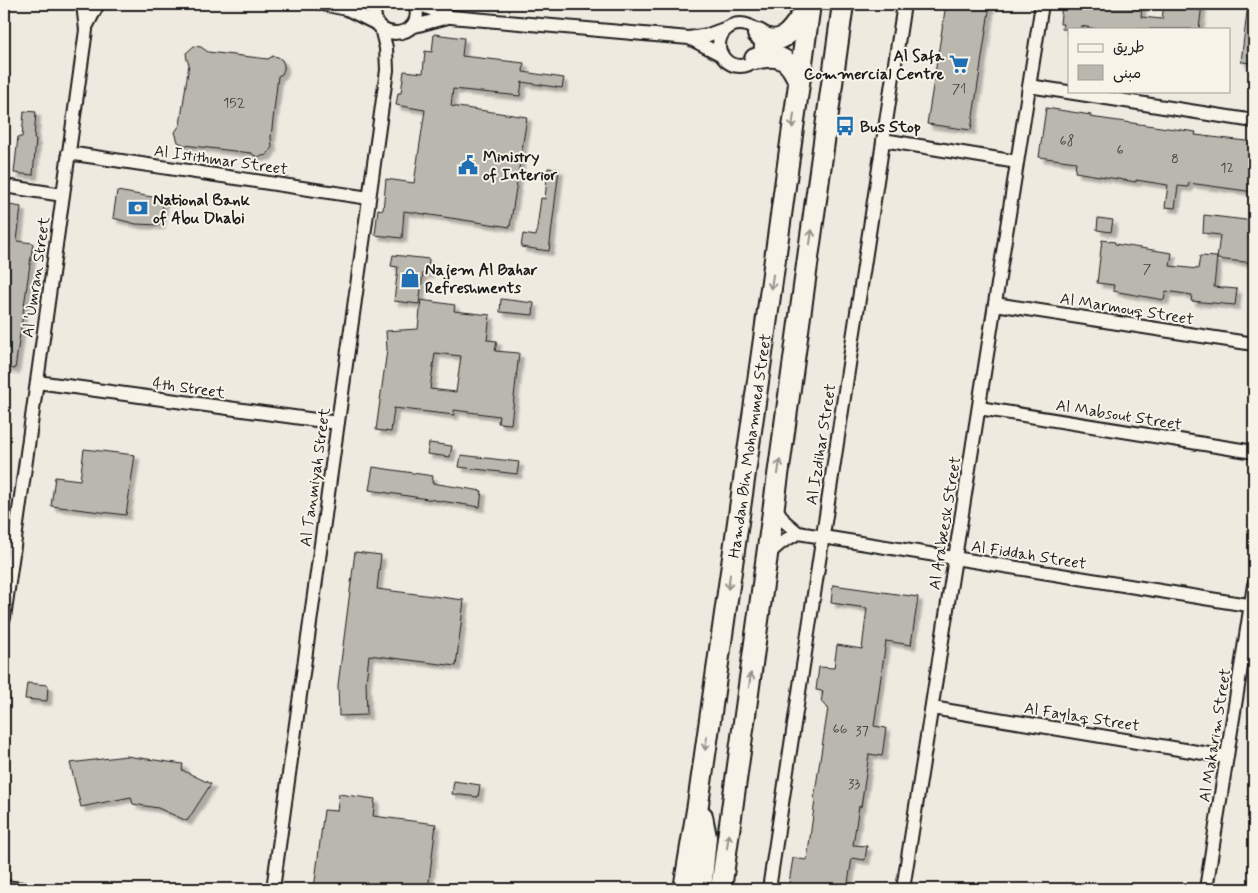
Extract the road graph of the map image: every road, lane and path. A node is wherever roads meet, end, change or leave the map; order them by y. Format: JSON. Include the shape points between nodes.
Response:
{"nodes":[{"id":1,"x":83,"y":4,"type":"edge"},
{"id":2,"x":98,"y":4,"type":"edge"},
{"id":3,"x":322,"y":4,"type":"edge"},
{"id":4,"x":354,"y":4,"type":"edge"},
{"id":5,"x":376,"y":4,"type":"edge"},
{"id":6,"x":416,"y":4,"type":"edge"},
{"id":7,"x":810,"y":4,"type":"edge"},
{"id":8,"x":843,"y":4,"type":"edge"},
{"id":9,"x":904,"y":4,"type":"edge"},
{"id":10,"x":1042,"y":4,"type":"edge"},
{"id":11,"x":336,"y":6,"type":"junction"},
{"id":12,"x":451,"y":17,"type":"junction"},
{"id":13,"x":379,"y":26,"type":"junction"},
{"id":14,"x":727,"y":28,"type":"junction"},
{"id":15,"x":408,"y":29,"type":"junction"},
{"id":16,"x":86,"y":30,"type":"junction"},
{"id":17,"x":758,"y":34,"type":"junction"},
{"id":18,"x":689,"y":38,"type":"junction"},
{"id":19,"x":722,"y":55,"type":"junction"},
{"id":20,"x":755,"y":59,"type":"junction"},
{"id":21,"x":386,"y":70,"type":"junction"},
{"id":22,"x":799,"y":82,"type":"junction"},
{"id":23,"x":1029,"y":86,"type":"junction"},
{"id":24,"x":1254,"y":121,"type":"edge"},
{"id":25,"x":883,"y":140,"type":"junction"},
{"id":26,"x":68,"y":153,"type":"junction"},
{"id":27,"x":1017,"y":162,"type":"junction"},
{"id":28,"x":4,"y":186,"type":"edge"},
{"id":29,"x":63,"y":195,"type":"junction"},
{"id":30,"x":369,"y":198,"type":"junction"},
{"id":31,"x":995,"y":304,"type":"junction"},
{"id":32,"x":1254,"y":344,"type":"edge"},
{"id":33,"x":37,"y":382,"type":"junction"},
{"id":34,"x":979,"y":408,"type":"junction"},
{"id":35,"x":338,"y":423,"type":"junction"},
{"id":36,"x":1254,"y":452,"type":"edge"},
{"id":37,"x":774,"y":505,"type":"junction"},
{"id":38,"x":798,"y":533,"type":"junction"},
{"id":39,"x":822,"y":537,"type":"junction"},
{"id":40,"x":768,"y":554,"type":"junction"},
{"id":41,"x":955,"y":558,"type":"junction"},
{"id":42,"x":1254,"y":585,"type":"edge"},
{"id":43,"x":1253,"y":606,"type":"edge"},
{"id":44,"x":4,"y":618,"type":"edge"},
{"id":45,"x":932,"y":708,"type":"junction"},
{"id":46,"x":1227,"y":757,"type":"junction"},
{"id":47,"x":698,"y":804,"type":"junction"},
{"id":48,"x":4,"y":887,"type":"edge"},
{"id":49,"x":22,"y":889,"type":"edge"},
{"id":50,"x":273,"y":889,"type":"edge"},
{"id":51,"x":684,"y":889,"type":"edge"},
{"id":52,"x":701,"y":889,"type":"edge"},
{"id":53,"x":721,"y":889,"type":"edge"},
{"id":54,"x":768,"y":889,"type":"edge"},
{"id":55,"x":903,"y":889,"type":"edge"},
{"id":56,"x":1206,"y":889,"type":"edge"}],
"edges":[{"from":1,"to":16,"type":"street","name":"Al 'Umran Street"},
{"from":2,"to":16,"type":"street","name":"Al 'Umran Street"},
{"from":3,"to":11,"type":"street"},
{"from":4,"to":11,"type":"street"},
{"from":5,"to":13,"type":"street","name":"Al Tanmiyah Street","via":[[374,14]]},
{"from":6,"to":12,"type":"street"},
{"from":6,"to":15,"type":"street","name":"Al Tanmiyah Street","via":[[416,15]]},
{"from":7,"to":17,"type":"main road","via":[[784,38],[768,39]]},
{"from":7,"to":22,"type":"main road","name":"Hamdan Bin Mohammed Street"},
{"from":37,"to":8,"type":"main road","name":"Hamdan Bin Mohammed Street","one_way":true},
{"from":9,"to":25,"type":"street","name":"Al Izdihar Street"},
{"from":10,"to":23,"type":"street","name":"Al Arabeesk Street"},
{"from":11,"to":13,"type":"street"},
{"from":12,"to":15,"type":"street"},
{"from":12,"to":18,"type":"street"},
{"from":13,"to":15,"type":"street","via":[[392,33]]},
{"from":13,"to":21,"type":"street","name":"Al Tanmiyah Street","via":[[386,48]]},
{"from":14,"to":17,"type":"street","via":[[743,24]]},
{"from":14,"to":18,"type":"street"},
{"from":14,"to":19,"type":"street","via":[[719,44]]},
{"from":15,"to":21,"type":"street","name":"Al Tanmiyah Street","via":[[394,49]]},
{"from":16,"to":26,"type":"street","name":"Al 'Umran Street"},
{"from":17,"to":20,"type":"street","via":[[760,47]]},
{"from":18,"to":19,"type":"street"},
{"from":19,"to":20,"type":"street","via":[[735,65],[748,64]]},
{"from":20,"to":22,"type":"main road","via":[[782,58],[792,67]]},
{"from":21,"to":30,"type":"street","name":"Al Tanmiyah Street"},
{"from":22,"to":47,"type":"main road","name":"Hamdan Bin Mohammed Street","one_way":true},
{"from":23,"to":24,"type":"street"},
{"from":23,"to":27,"type":"street","name":"Al Arabeesk Street"},
{"from":25,"to":27,"type":"street"},
{"from":25,"to":39,"type":"street","name":"Al Izdihar Street"},
{"from":26,"to":29,"type":"street","name":"Al 'Umran Street"},
{"from":26,"to":30,"type":"street","name":"Al Istithmar Street"},
{"from":27,"to":31,"type":"street","name":"Al Arabeesk Street"},
{"from":28,"to":29,"type":"street"},
{"from":29,"to":33,"type":"street","name":"Al 'Umran Street"},
{"from":30,"to":35,"type":"street","name":"Al Tanmiyah Street"},
{"from":31,"to":32,"type":"street","name":"Al Marmouq Street"},
{"from":31,"to":34,"type":"street","name":"Al Arabeesk Street"},
{"from":33,"to":35,"type":"street","name":"4th Street"},
{"from":33,"to":44,"type":"street","name":"Al 'Umran Street"},
{"from":34,"to":36,"type":"street","name":"Al Mabsout Street"},
{"from":34,"to":41,"type":"street","name":"Al Arabeesk Street"},
{"from":35,"to":50,"type":"street","name":"Al Tanmiyah Street"},
{"from":37,"to":38,"type":"street","via":[[784,521]]},
{"from":37,"to":40,"type":"main road","name":"Hamdan Bin Mohammed Street"},
{"from":38,"to":39,"type":"street","name":"Al Fiddah Street"},
{"from":38,"to":40,"type":"street"},
{"from":39,"to":41,"type":"street","name":"Al Fiddah Street"},
{"from":39,"to":54,"type":"street","name":"Al Izdihar Street"},
{"from":53,"to":40,"type":"main road","name":"Hamdan Bin Mohammed Street","one_way":true},
{"from":41,"to":43,"type":"street","name":"Al Fiddah Street"},
{"from":41,"to":45,"type":"street","name":"Al Arabeesk Street"},
{"from":42,"to":43,"type":"street","name":"Al Makarim Street"},
{"from":43,"to":46,"type":"street","name":"Al Makarim Street"},
{"from":45,"to":46,"type":"street","name":"Al Faylaq Street"},
{"from":45,"to":55,"type":"street","name":"Al Arabeesk Street"},
{"from":46,"to":56,"type":"street","name":"Al Makarim Street"},
{"from":47,"to":51,"type":"main road","name":"Hamdan Bin Mohammed Street"},
{"from":47,"to":52,"type":"main road","via":[[705,822],[706,837]]},
{"from":48,"to":49,"type":"street"}]}
